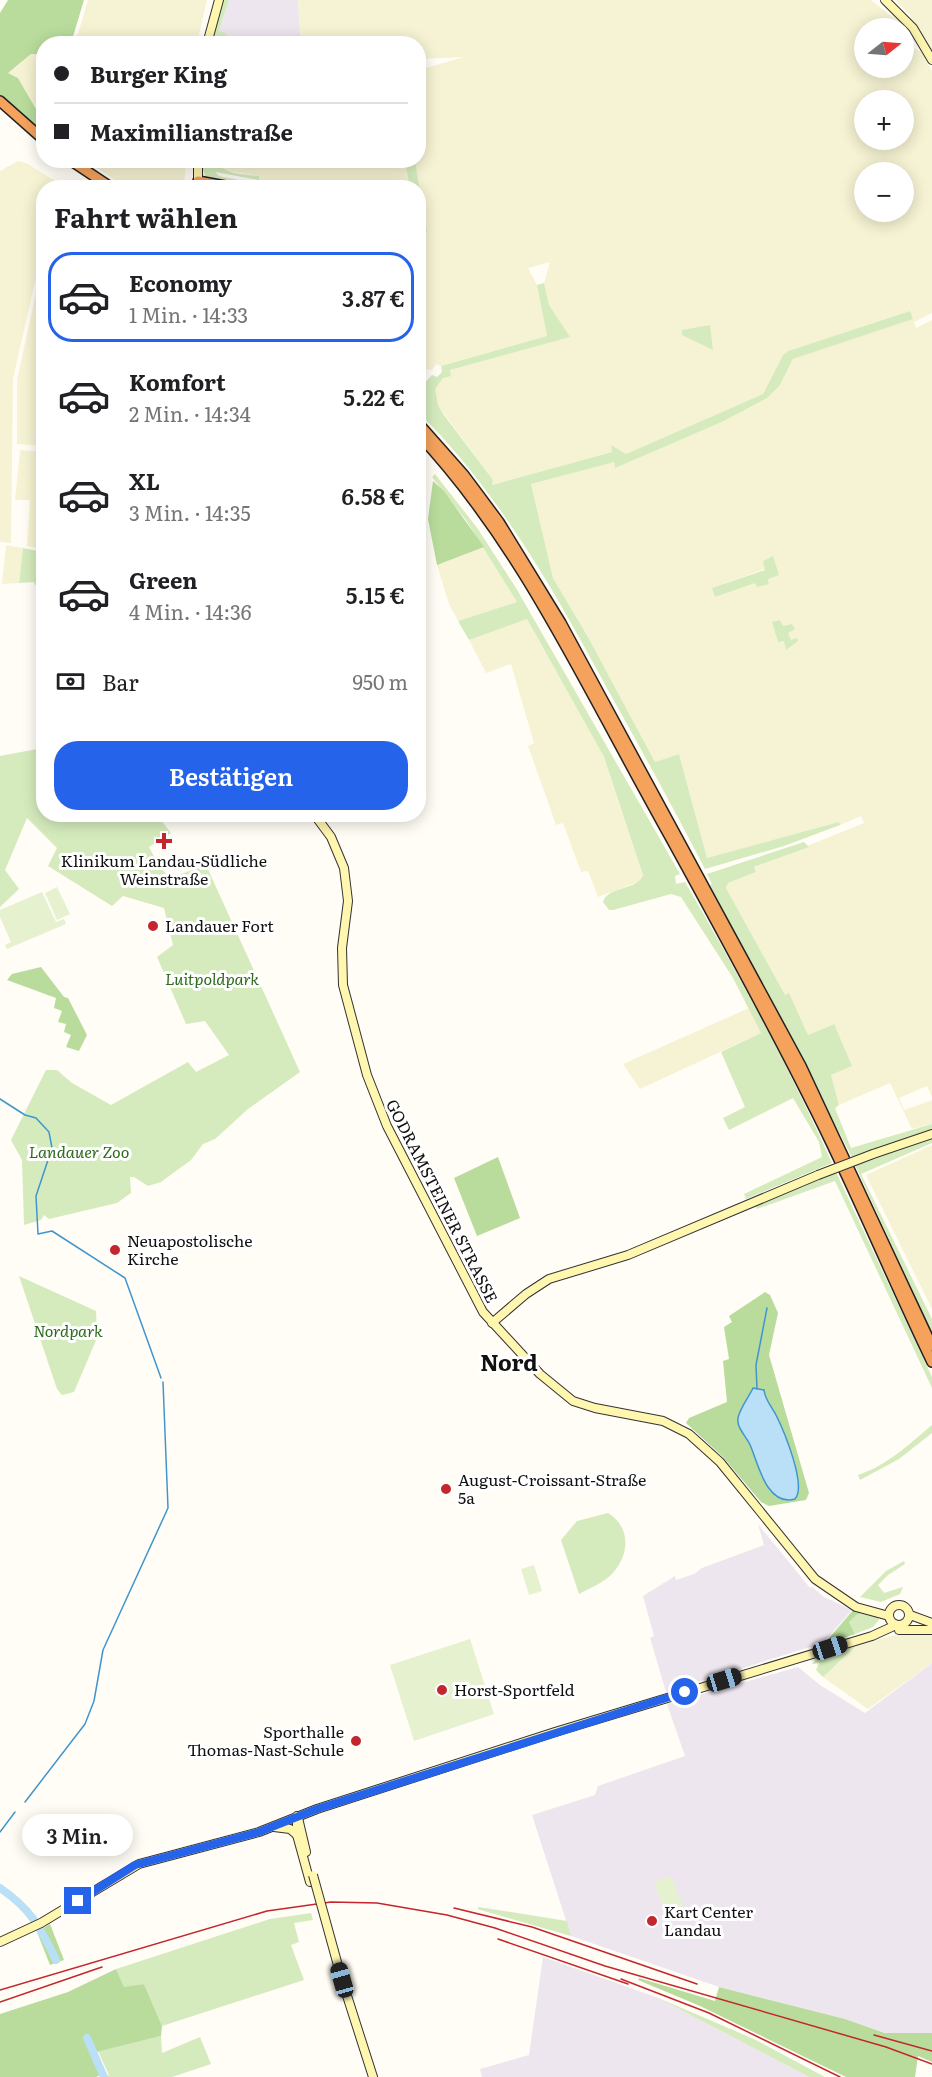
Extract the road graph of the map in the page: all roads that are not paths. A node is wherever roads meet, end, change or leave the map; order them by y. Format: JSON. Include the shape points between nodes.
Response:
{"nodes":[{"id":1,"x":219,"y":0,"type":"edge"},
{"id":2,"x":885,"y":0,"type":"edge"},
{"id":3,"x":209,"y":36,"type":"edge"},
{"id":4,"x":932,"y":60,"type":"edge"},
{"id":5,"x":0,"y":101,"type":"edge"},
{"id":6,"x":36,"y":133,"type":"edge"},
{"id":7,"x":82,"y":168,"type":"edge"},
{"id":8,"x":100,"y":180,"type":"edge"},
{"id":9,"x":426,"y":432,"type":"edge"},
{"id":10,"x":426,"y":443,"type":"edge"},
{"id":11,"x":320,"y":822,"type":"edge"},
{"id":12,"x":932,"y":1134,"type":"edge"},
{"id":13,"x":492,"y":1323,"type":"junction"},
{"id":14,"x":932,"y":1346,"type":"edge"},
{"id":15,"x":932,"y":1362,"type":"edge"},
{"id":16,"x":844,"y":1599,"type":"junction"},
{"id":17,"x":892,"y":1608,"type":"junction"},
{"id":18,"x":910,"y":1615,"type":"junction"},
{"id":19,"x":889,"y":1617,"type":"junction"},
{"id":20,"x":932,"y":1623,"type":"edge"},
{"id":21,"x":901,"y":1624,"type":"junction"},
{"id":22,"x":932,"y":1629,"type":"edge"},
{"id":23,"x":880,"y":1633,"type":"junction"},
{"id":24,"x":856,"y":1640,"type":"junction"},
{"id":25,"x":297,"y":1816,"type":"junction"},
{"id":26,"x":273,"y":1827,"type":"junction"},
{"id":27,"x":297,"y":1835,"type":"junction"},
{"id":28,"x":303,"y":1851,"type":"junction"},
{"id":29,"x":0,"y":1942,"type":"edge"},
{"id":30,"x":373,"y":2077,"type":"edge"}],
"edges":[{"from":1,"to":3,"type":"street"},
{"from":2,"to":4,"type":"street","via":[[913,28]]},
{"from":5,"to":6,"type":"highway"},
{"from":7,"to":8,"type":"highway"},
{"from":9,"to":14,"type":"highway","via":[[499,522],[561,623],[807,1077]]},
{"from":10,"to":15,"type":"highway","via":[[498,533],[574,660],[801,1080]]},
{"from":11,"to":13,"type":"street","name":"GODRAMSTEINER STRASSE","via":[[344,868],[348,901],[342,948],[343,985],[374,1093],[458,1267]]},
{"from":12,"to":13,"type":"street","bridge":true,"via":[[818,1175],[623,1257],[549,1279]]},
{"from":13,"to":16,"type":"street","name":"GODRAMSTEINER STRASSE","via":[[540,1374],[573,1401],[663,1421],[701,1443],[806,1570]]},
{"from":16,"to":17,"type":"street"},
{"from":16,"to":19,"type":"street"},
{"from":17,"to":18,"type":"street","via":[[904,1605]]},
{"from":17,"to":19,"type":"street"},
{"from":18,"to":20,"type":"street"},
{"from":18,"to":21,"type":"street"},
{"from":19,"to":21,"type":"street"},
{"from":19,"to":24,"type":"street","via":[[884,1625]]},
{"from":21,"to":22,"type":"street"},
{"from":21,"to":23,"type":"street"},
{"from":22,"to":23,"type":"street"},
{"from":23,"to":24,"type":"street"},
{"from":24,"to":25,"type":"street"},
{"from":25,"to":26,"type":"street"},
{"from":25,"to":27,"type":"street"},
{"from":25,"to":28,"type":"street","via":[[303,1831]]},
{"from":26,"to":27,"type":"street","via":[[287,1828]]},
{"from":26,"to":29,"type":"street","via":[[143,1862],[48,1919]]},
{"from":27,"to":28,"type":"street"},
{"from":28,"to":30,"type":"street","bridge":true}]}
